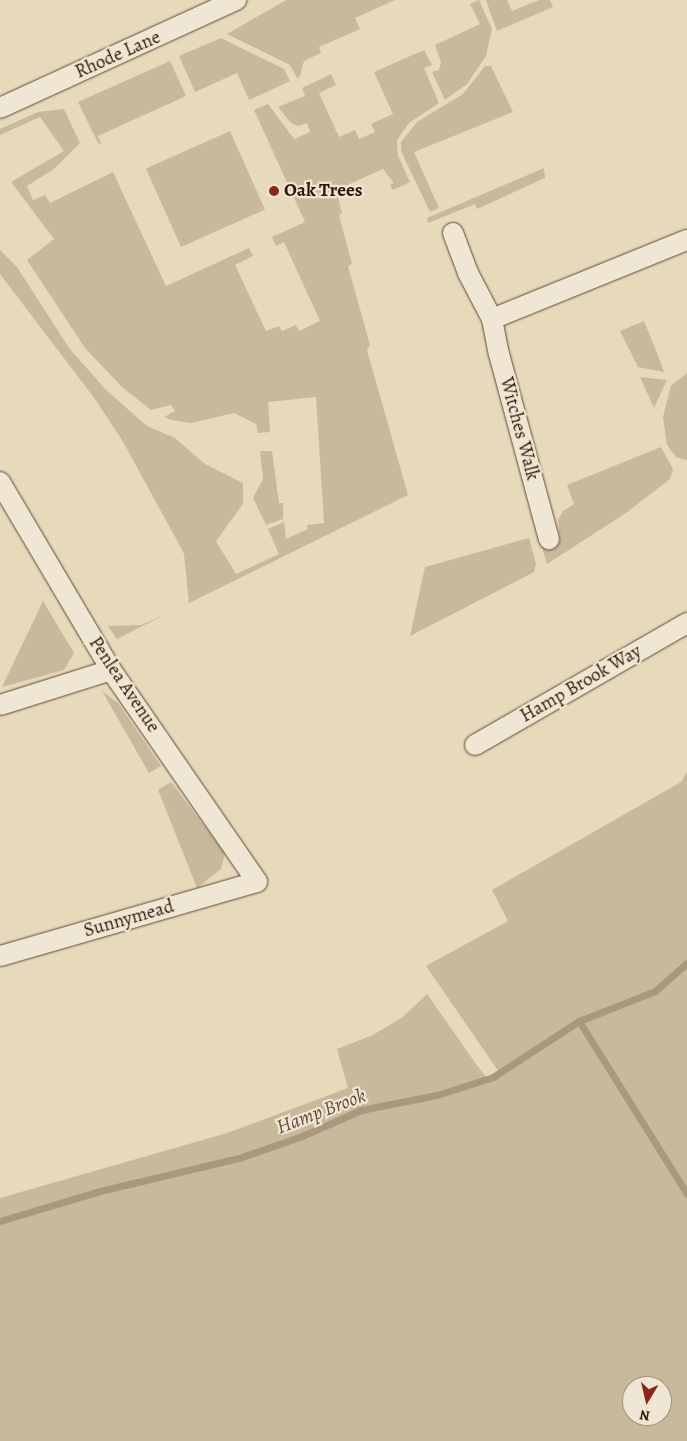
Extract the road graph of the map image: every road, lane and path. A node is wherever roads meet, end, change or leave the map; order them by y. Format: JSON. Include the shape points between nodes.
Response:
{"nodes":[{"id":1,"x":236,"y":0,"type":"edge"},
{"id":2,"x":0,"y":108,"type":"edge"},
{"id":3,"x":453,"y":233,"type":"dead end"},
{"id":4,"x":687,"y":240,"type":"edge"},
{"id":5,"x":492,"y":319,"type":"junction"},
{"id":6,"x":0,"y":482,"type":"edge"},
{"id":7,"x":549,"y":539,"type":"dead end"},
{"id":8,"x":687,"y":623,"type":"edge"},
{"id":9,"x":111,"y":670,"type":"junction"},
{"id":10,"x":0,"y":705,"type":"edge"},
{"id":11,"x":475,"y":745,"type":"dead end"},
{"id":12,"x":257,"y":882,"type":"joint"},
{"id":13,"x":0,"y":956,"type":"edge"}],
"edges":[{"from":1,"to":2,"type":"street","name":"Rhode Lane"},
{"from":3,"to":5,"type":"street","name":"Witches Walk","via":[[468,273]]},
{"from":4,"to":5,"type":"street"},
{"from":5,"to":7,"type":"street","name":"Witches Walk"},
{"from":6,"to":9,"type":"street","name":"Penlea Avenue"},
{"from":8,"to":11,"type":"street","name":"Hamp Brook Way"},
{"from":9,"to":10,"type":"street"},
{"from":9,"to":12,"type":"street","name":"Penlea Avenue"},
{"from":12,"to":13,"type":"street","name":"Sunnymead"}]}
